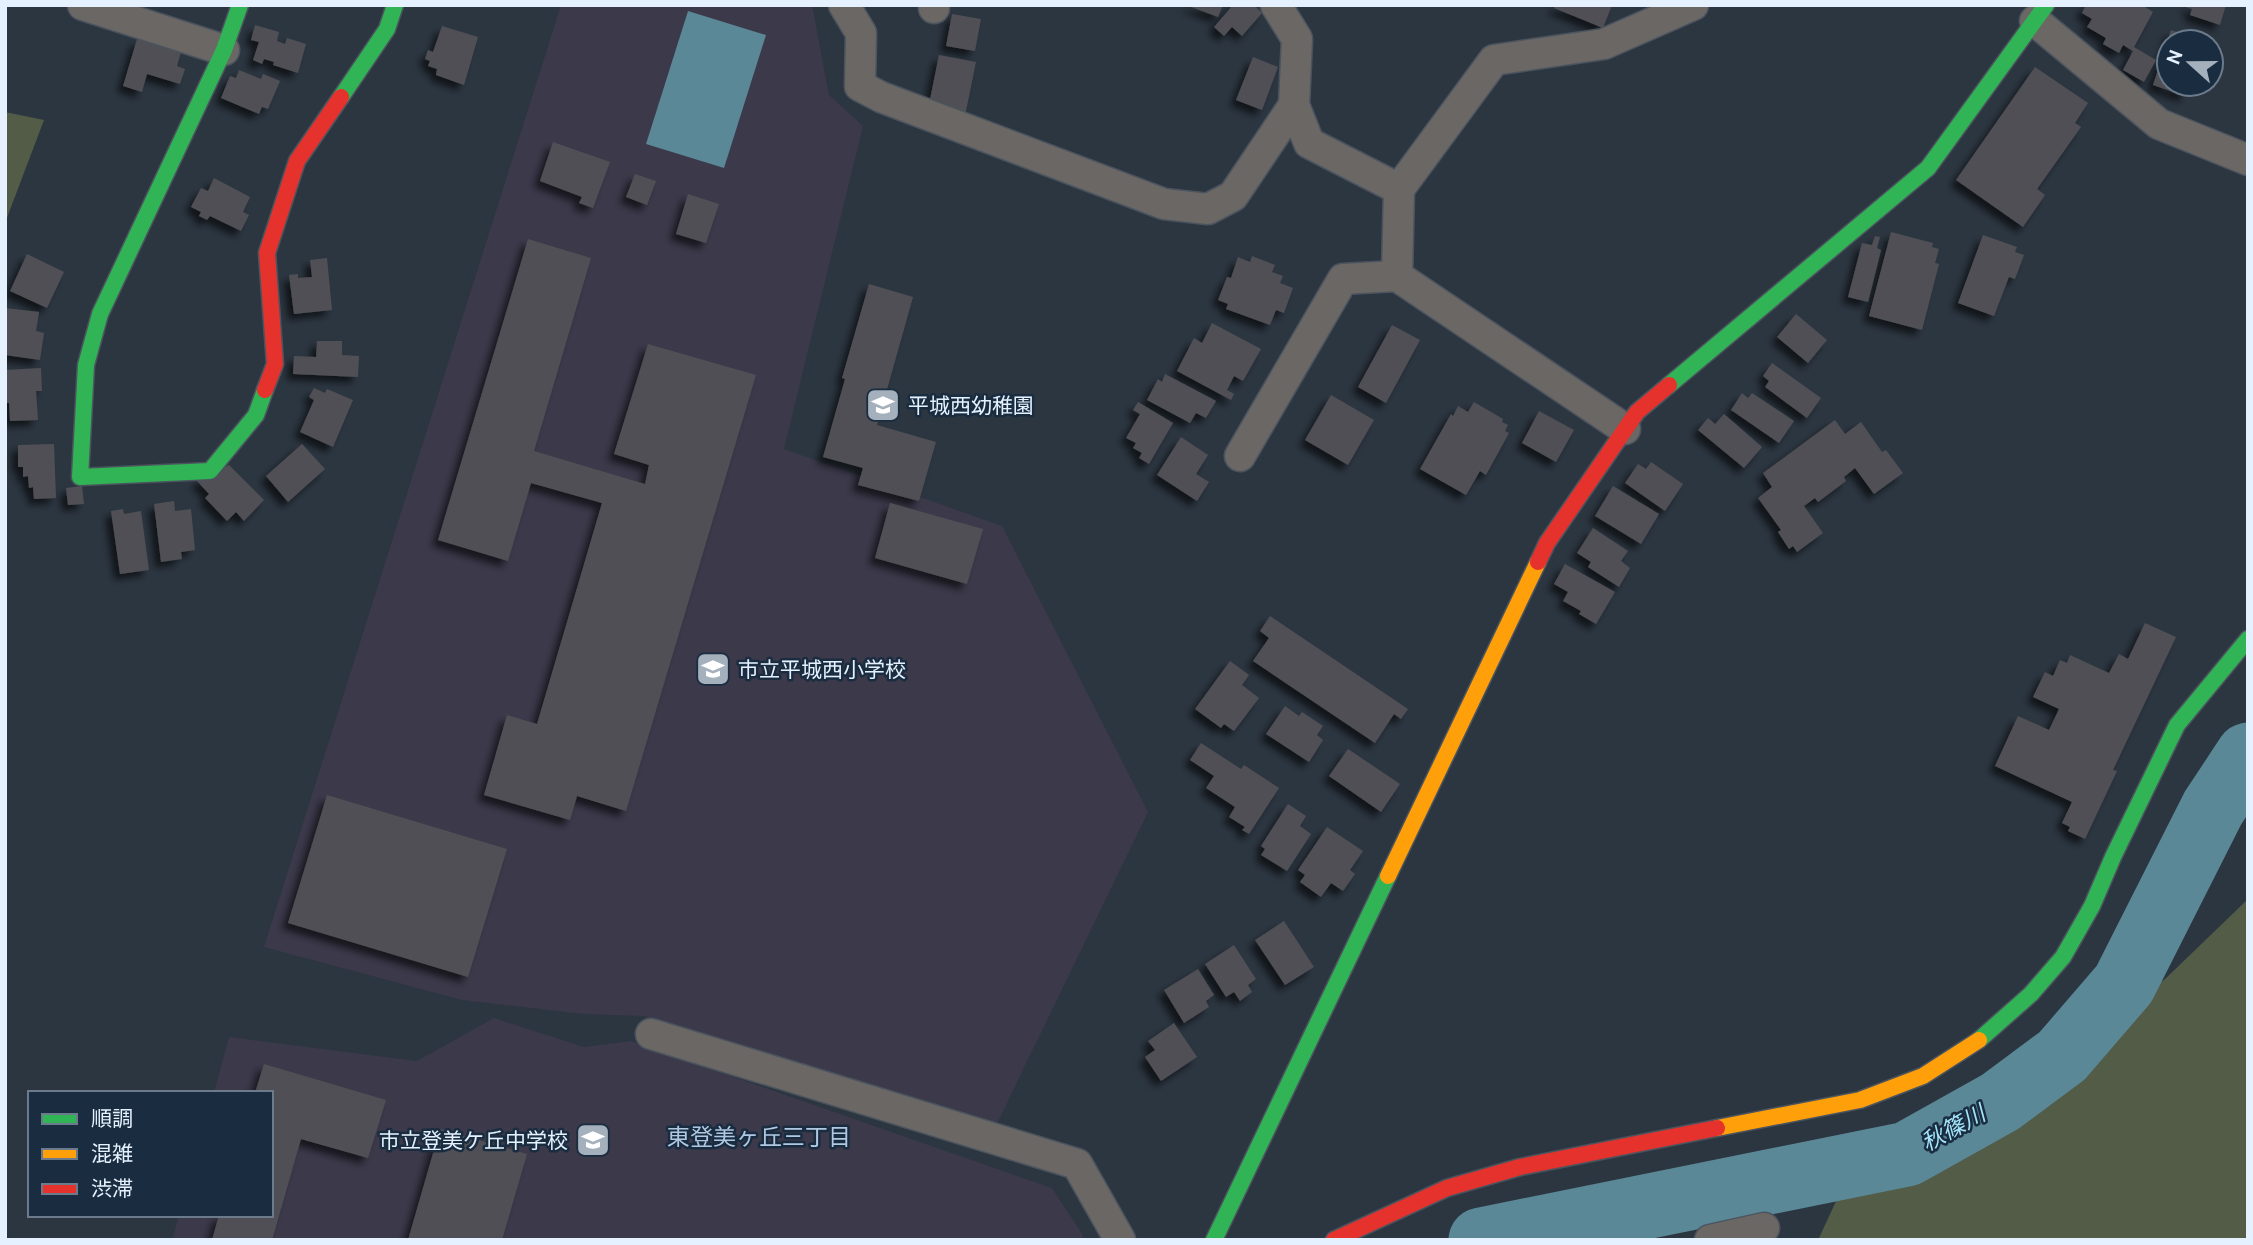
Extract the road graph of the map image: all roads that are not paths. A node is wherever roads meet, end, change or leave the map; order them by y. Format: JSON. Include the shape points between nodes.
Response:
{"nodes":[{"id":1,"x":83,"y":5,"type":"edge"},
{"id":2,"x":240,"y":5,"type":"edge"},
{"id":3,"x":395,"y":5,"type":"edge"},
{"id":4,"x":844,"y":5,"type":"edge"},
{"id":5,"x":1276,"y":5,"type":"edge"},
{"id":6,"x":1693,"y":5,"type":"edge"},
{"id":7,"x":125,"y":12,"type":"edge"},
{"id":8,"x":2040,"y":13,"type":"edge"},
{"id":9,"x":224,"y":50,"type":"junction"},
{"id":10,"x":1294,"y":105,"type":"junction"},
{"id":11,"x":2248,"y":160,"type":"edge"},
{"id":12,"x":1399,"y":189,"type":"junction"},
{"id":13,"x":1396,"y":276,"type":"junction"},
{"id":14,"x":1625,"y":429,"type":"junction"},
{"id":15,"x":1240,"y":456,"type":"dead end"},
{"id":16,"x":2248,"y":639,"type":"edge"},
{"id":17,"x":651,"y":1034,"type":"dead end"},
{"id":18,"x":1765,"y":1228,"type":"dead end"},
{"id":19,"x":1120,"y":1240,"type":"edge"},
{"id":20,"x":1214,"y":1240,"type":"edge"},
{"id":21,"x":1334,"y":1240,"type":"edge"},
{"id":22,"x":1710,"y":1240,"type":"edge"}],
"edges":[{"from":1,"to":7,"type":"street"},
{"from":2,"to":9,"type":"street"},
{"from":3,"to":9,"type":"street","via":[[387,29],[297,160],[267,253],[275,364],[256,415],[210,471],[80,477],[86,365],[100,314]]},
{"from":4,"to":10,"type":"street","via":[[861,33],[860,86],[1164,204],[1208,209],[1233,196]]},
{"from":5,"to":10,"type":"street","via":[[1297,39]]},
{"from":6,"to":12,"type":"street","via":[[1604,44],[1494,60]]},
{"from":7,"to":9,"type":"street"},
{"from":8,"to":11,"type":"street","via":[[2159,124]]},
{"from":8,"to":14,"type":"street","via":[[1928,168],[1637,412]]},
{"from":10,"to":12,"type":"street","via":[[1309,143]]},
{"from":12,"to":13,"type":"street"},
{"from":13,"to":14,"type":"street"},
{"from":13,"to":15,"type":"street","via":[[1343,279]]},
{"from":14,"to":20,"type":"street","via":[[1547,543]]},
{"from":16,"to":21,"type":"street","via":[[2177,725],[2092,906],[2063,957],[2031,994],[1973,1045],[1923,1076],[1860,1100],[1520,1167],[1447,1188]]},
{"from":17,"to":19,"type":"street","via":[[1077,1164]]},
{"from":18,"to":22,"type":"street"}]}
